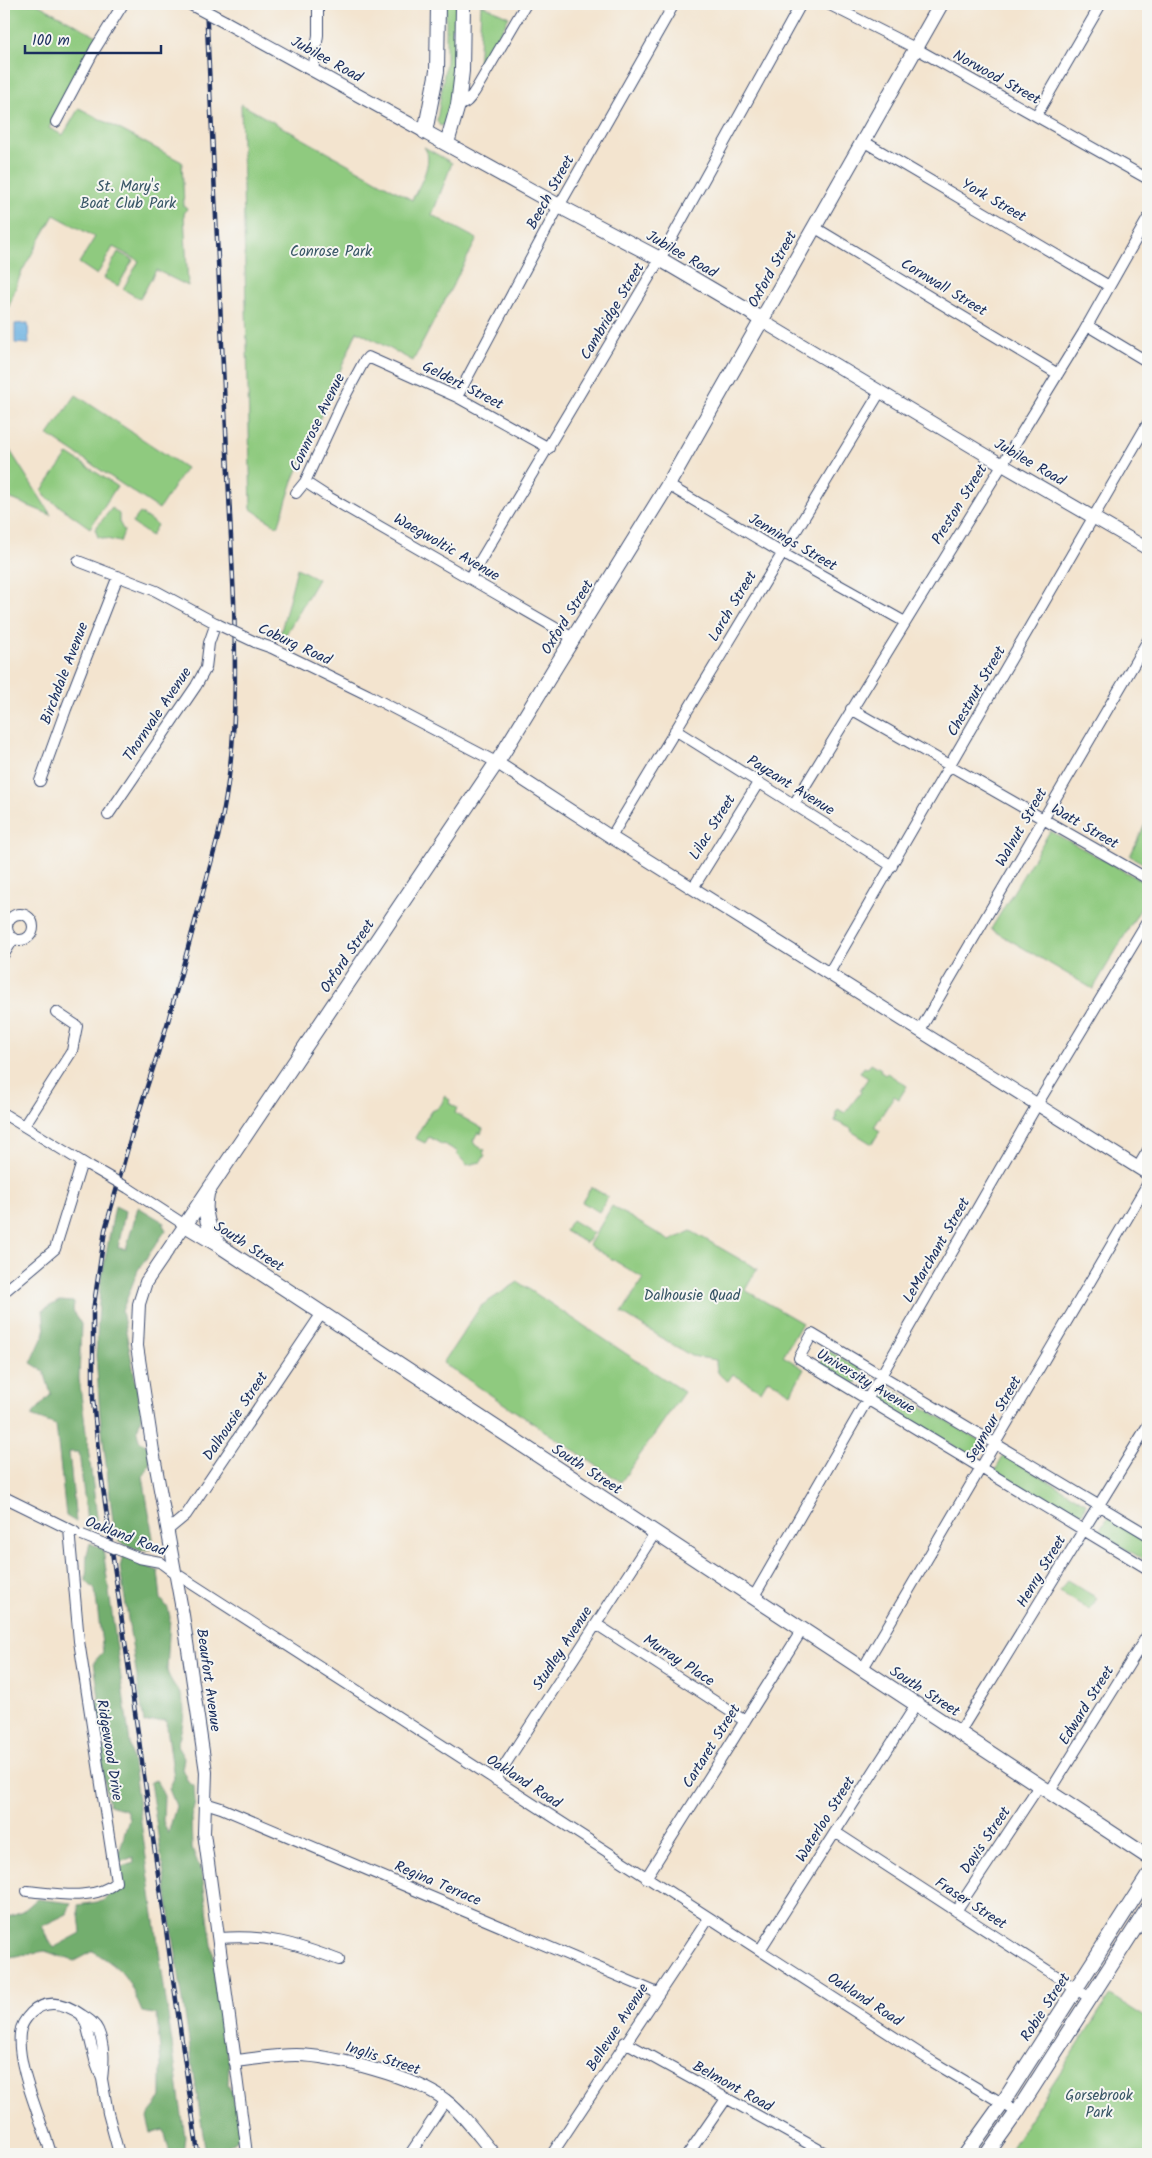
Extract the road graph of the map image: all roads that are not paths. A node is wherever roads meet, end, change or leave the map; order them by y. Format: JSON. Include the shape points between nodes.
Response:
{"nodes":[{"id":1,"x":123,"y":4,"type":"edge"},
{"id":2,"x":191,"y":4,"type":"edge"},
{"id":3,"x":318,"y":4,"type":"edge"},
{"id":4,"x":438,"y":4,"type":"edge"},
{"id":5,"x":463,"y":4,"type":"edge"},
{"id":6,"x":526,"y":4,"type":"edge"},
{"id":7,"x":674,"y":4,"type":"edge"},
{"id":8,"x":801,"y":4,"type":"edge"},
{"id":9,"x":828,"y":4,"type":"edge"},
{"id":10,"x":941,"y":4,"type":"edge"},
{"id":11,"x":1101,"y":4,"type":"edge"},
{"id":12,"x":914,"y":48,"type":"junction"},
{"id":13,"x":313,"y":71,"type":"junction"},
{"id":14,"x":458,"y":105,"type":"junction"},
{"id":15,"x":1036,"y":116,"type":"junction"},
{"id":16,"x":56,"y":122,"type":"dead end"},
{"id":17,"x":425,"y":132,"type":"junction"},
{"id":18,"x":863,"y":141,"type":"junction"},
{"id":19,"x":447,"y":143,"type":"junction"},
{"id":20,"x":1148,"y":179,"type":"edge"},
{"id":21,"x":559,"y":206,"type":"junction"},
{"id":22,"x":1148,"y":218,"type":"edge"},
{"id":23,"x":814,"y":227,"type":"junction"},
{"id":24,"x":660,"y":259,"type":"junction"},
{"id":25,"x":1110,"y":286,"type":"junction"},
{"id":26,"x":762,"y":321,"type":"junction"},
{"id":27,"x":1088,"y":326,"type":"junction"},
{"id":28,"x":1148,"y":362,"type":"edge"},
{"id":29,"x":363,"y":363,"type":"joint"},
{"id":30,"x":1058,"y":374,"type":"junction"},
{"id":31,"x":880,"y":392,"type":"junction"},
{"id":32,"x":457,"y":397,"type":"junction"},
{"id":33,"x":1148,"y":423,"type":"edge"},
{"id":34,"x":549,"y":448,"type":"junction"},
{"id":35,"x":1001,"y":464,"type":"junction"},
{"id":36,"x":305,"y":482,"type":"junction"},
{"id":37,"x":668,"y":485,"type":"junction"},
{"id":38,"x":296,"y":493,"type":"dead end"},
{"id":39,"x":1094,"y":518,"type":"junction"},
{"id":40,"x":1148,"y":549,"type":"edge"},
{"id":41,"x":782,"y":553,"type":"junction"},
{"id":42,"x":78,"y":561,"type":"dead end"},
{"id":43,"x":118,"y":576,"type":"junction"},
{"id":44,"x":470,"y":578,"type":"junction"},
{"id":45,"x":905,"y":622,"type":"junction"},
{"id":46,"x":218,"y":624,"type":"junction"},
{"id":47,"x":573,"y":638,"type":"junction"},
{"id":48,"x":1148,"y":640,"type":"edge"},
{"id":49,"x":851,"y":709,"type":"junction"},
{"id":50,"x":675,"y":730,"type":"junction"},
{"id":51,"x":496,"y":762,"type":"junction"},
{"id":52,"x":950,"y":766,"type":"junction"},
{"id":53,"x":40,"y":782,"type":"dead end"},
{"id":54,"x":758,"y":782,"type":"junction"},
{"id":55,"x":794,"y":804,"type":"junction"},
{"id":56,"x":108,"y":815,"type":"dead end"},
{"id":57,"x":1043,"y":819,"type":"junction"},
{"id":58,"x":611,"y":837,"type":"junction"},
{"id":59,"x":892,"y":866,"type":"junction"},
{"id":60,"x":1148,"y":879,"type":"edge"},
{"id":61,"x":693,"y":888,"type":"junction"},
{"id":62,"x":1148,"y":920,"type":"edge"},
{"id":63,"x":14,"y":938,"type":"dead end"},
{"id":64,"x":4,"y":954,"type":"edge"},
{"id":65,"x":829,"y":973,"type":"junction"},
{"id":66,"x":56,"y":1012,"type":"dead end"},
{"id":67,"x":920,"y":1030,"type":"junction"},
{"id":68,"x":1038,"y":1103,"type":"junction"},
{"id":69,"x":4,"y":1114,"type":"edge"},
{"id":70,"x":24,"y":1126,"type":"junction"},
{"id":71,"x":1148,"y":1150,"type":"edge"},
{"id":72,"x":86,"y":1164,"type":"junction"},
{"id":73,"x":1143,"y":1170,"type":"edge"},
{"id":74,"x":1148,"y":1183,"type":"edge"},
{"id":75,"x":208,"y":1191,"type":"junction"},
{"id":76,"x":185,"y":1225,"type":"junction"},
{"id":77,"x":220,"y":1246,"type":"junction"},
{"id":78,"x":4,"y":1292,"type":"edge"},
{"id":79,"x":322,"y":1313,"type":"junction"},
{"id":80,"x":881,"y":1374,"type":"junction"},
{"id":81,"x":867,"y":1399,"type":"junction"},
{"id":82,"x":1148,"y":1425,"type":"edge"},
{"id":83,"x":997,"y":1443,"type":"junction"},
{"id":84,"x":982,"y":1469,"type":"junction"},
{"id":85,"x":4,"y":1497,"type":"edge"},
{"id":86,"x":1099,"y":1506,"type":"junction"},
{"id":87,"x":69,"y":1530,"type":"junction"},
{"id":88,"x":168,"y":1530,"type":"junction"},
{"id":89,"x":1084,"y":1530,"type":"junction"},
{"id":90,"x":655,"y":1533,"type":"junction"},
{"id":91,"x":1148,"y":1535,"type":"edge"},
{"id":92,"x":1148,"y":1569,"type":"edge"},
{"id":93,"x":176,"y":1573,"type":"junction"},
{"id":94,"x":753,"y":1598,"type":"junction"},
{"id":95,"x":596,"y":1624,"type":"junction"},
{"id":96,"x":802,"y":1630,"type":"junction"},
{"id":97,"x":1148,"y":1634,"type":"edge"},
{"id":98,"x":862,"y":1670,"type":"junction"},
{"id":99,"x":916,"y":1705,"type":"junction"},
{"id":100,"x":745,"y":1721,"type":"junction"},
{"id":101,"x":959,"y":1733,"type":"junction"},
{"id":102,"x":495,"y":1780,"type":"junction"},
{"id":103,"x":1044,"y":1789,"type":"junction"},
{"id":104,"x":205,"y":1803,"type":"junction"},
{"id":105,"x":835,"y":1832,"type":"junction"},
{"id":106,"x":1148,"y":1857,"type":"edge"},
{"id":107,"x":1148,"y":1876,"type":"edge"},
{"id":108,"x":646,"y":1878,"type":"junction"},
{"id":109,"x":27,"y":1891,"type":"dead end"},
{"id":110,"x":1148,"y":1908,"type":"edge"},
{"id":111,"x":956,"y":1911,"type":"junction"},
{"id":112,"x":709,"y":1918,"type":"junction"},
{"id":113,"x":220,"y":1938,"type":"junction"},
{"id":114,"x":760,"y":1950,"type":"junction"},
{"id":115,"x":339,"y":1960,"type":"dead end"},
{"id":116,"x":1076,"y":1989,"type":"junction"},
{"id":117,"x":658,"y":1992,"type":"junction"},
{"id":118,"x":1090,"y":1998,"type":"junction"},
{"id":119,"x":626,"y":2042,"type":"junction"},
{"id":120,"x":235,"y":2061,"type":"junction"},
{"id":121,"x":726,"y":2099,"type":"junction"},
{"id":122,"x":446,"y":2100,"type":"junction"},
{"id":123,"x":1002,"y":2104,"type":"junction"},
{"id":124,"x":1017,"y":2112,"type":"junction"},
{"id":125,"x":51,"y":2154,"type":"edge"},
{"id":126,"x":119,"y":2154,"type":"edge"},
{"id":127,"x":245,"y":2154,"type":"edge"},
{"id":128,"x":410,"y":2154,"type":"edge"},
{"id":129,"x":494,"y":2154,"type":"edge"},
{"id":130,"x":552,"y":2154,"type":"edge"},
{"id":131,"x":688,"y":2154,"type":"edge"},
{"id":132,"x":824,"y":2154,"type":"edge"},
{"id":133,"x":966,"y":2154,"type":"edge"},
{"id":134,"x":987,"y":2154,"type":"edge"}],
"edges":[{"from":1,"to":16,"type":"street"},
{"from":2,"to":13,"type":"street","name":"Jubilee Road","bridge":true},
{"from":3,"to":13,"type":"street"},
{"from":4,"to":17,"type":"main road","via":[[437,70]]},
{"from":5,"to":14,"type":"main road"},
{"from":6,"to":14,"type":"street","via":[[475,91],[464,104]]},
{"from":7,"to":21,"type":"street","name":"Beech Street"},
{"from":8,"to":24,"type":"street","name":"Cambridge Street"},
{"from":9,"to":12,"type":"street","name":"Norwood Street"},
{"from":10,"to":12,"type":"main road","name":"Oxford Street"},
{"from":11,"to":15,"type":"street"},
{"from":12,"to":15,"type":"street","name":"Norwood Street"},
{"from":12,"to":18,"type":"main road","name":"Oxford Street"},
{"from":13,"to":17,"type":"street","name":"Jubilee Road"},
{"from":14,"to":19,"type":"main road"},
{"from":15,"to":20,"type":"street","name":"Norwood Street"},
{"from":17,"to":19,"type":"main road","name":"Jubilee Road"},
{"from":18,"to":23,"type":"main road","name":"Oxford Street"},
{"from":18,"to":25,"type":"street","name":"York Street"},
{"from":19,"to":21,"type":"main road","name":"Jubilee Road"},
{"from":21,"to":24,"type":"main road","name":"Jubilee Road"},
{"from":21,"to":32,"type":"street","name":"Beech Street"},
{"from":22,"to":25,"type":"street","name":"Preston Street"},
{"from":23,"to":26,"type":"main road","name":"Oxford Street"},
{"from":23,"to":30,"type":"street","name":"Cornwall Street"},
{"from":24,"to":26,"type":"main road","name":"Jubilee Road"},
{"from":24,"to":34,"type":"street","name":"Cambridge Street"},
{"from":25,"to":27,"type":"street","name":"Preston Street"},
{"from":26,"to":31,"type":"street","name":"Jubilee Road"},
{"from":26,"to":37,"type":"main road","name":"Oxford Street"},
{"from":27,"to":28,"type":"street"},
{"from":27,"to":30,"type":"street","name":"Preston Street"},
{"from":29,"to":32,"type":"street","name":"Geldert Street","via":[[372,357]]},
{"from":29,"to":36,"type":"street","name":"Connrose Avenue"},
{"from":30,"to":35,"type":"street","name":"Preston Street"},
{"from":31,"to":35,"type":"street","name":"Jubilee Road"},
{"from":31,"to":41,"type":"street","name":"Larch Street"},
{"from":32,"to":34,"type":"street","name":"Geldert Street"},
{"from":33,"to":39,"type":"street","name":"Chestnut Street"},
{"from":34,"to":44,"type":"street","name":"Cambridge Street"},
{"from":35,"to":39,"type":"street","name":"Jubilee Road"},
{"from":35,"to":45,"type":"street","name":"Preston Street"},
{"from":36,"to":38,"type":"street","name":"Connrose Avenue"},
{"from":36,"to":44,"type":"street","name":"Waegwoltic Avenue"},
{"from":37,"to":41,"type":"street","name":"Jennings Street"},
{"from":37,"to":47,"type":"main road","name":"Oxford Street"},
{"from":39,"to":40,"type":"street","name":"Jubilee Road"},
{"from":39,"to":52,"type":"street","name":"Chestnut Street"},
{"from":41,"to":45,"type":"street","name":"Jennings Street"},
{"from":41,"to":50,"type":"street","name":"Larch Street"},
{"from":42,"to":43,"type":"street","name":"Coburg Road"},
{"from":43,"to":46,"type":"street","name":"Coburg Road","via":[[156,591]]},
{"from":43,"to":53,"type":"street","name":"Birchdale Avenue"},
{"from":44,"to":47,"type":"street","name":"Waegwoltic Avenue"},
{"from":45,"to":49,"type":"street","name":"Preston Street"},
{"from":46,"to":51,"type":"street","name":"Coburg Road","bridge":true,"via":[[368,695]]},
{"from":46,"to":56,"type":"street","name":"Thornvale Avenue","via":[[209,642],[206,668],[196,686]]},
{"from":47,"to":51,"type":"main road","name":"Oxford Street"},
{"from":48,"to":57,"type":"street","name":"Walnut Street"},
{"from":49,"to":52,"type":"street","name":"Watt Street"},
{"from":49,"to":55,"type":"street","name":"Preston Street"},
{"from":50,"to":54,"type":"street","name":"Payzant Avenue"},
{"from":50,"to":58,"type":"street","name":"Larch Street"},
{"from":51,"to":58,"type":"street"},
{"from":51,"to":75,"type":"main road","name":"Oxford Street"},
{"from":52,"to":57,"type":"street","name":"Watt Street"},
{"from":52,"to":59,"type":"street","name":"Chestnut Street"},
{"from":54,"to":55,"type":"street","name":"Payzant Avenue"},
{"from":54,"to":61,"type":"street","name":"Lilac Street"},
{"from":55,"to":59,"type":"street","name":"Payzant Avenue"},
{"from":57,"to":60,"type":"street","name":"Watt Street"},
{"from":57,"to":67,"type":"street","name":"Walnut Street"},
{"from":58,"to":61,"type":"street"},
{"from":59,"to":65,"type":"street","name":"Chestnut Street"},
{"from":61,"to":65,"type":"street"},
{"from":62,"to":68,"type":"street","name":"LeMarchant Street"},
{"from":63,"to":64,"type":"street"},
{"from":65,"to":67,"type":"street"},
{"from":66,"to":70,"type":"street","via":[[77,1026],[72,1051]]},
{"from":67,"to":68,"type":"street"},
{"from":68,"to":73,"type":"street"},
{"from":68,"to":80,"type":"street","name":"LeMarchant Street"},
{"from":69,"to":70,"type":"street","name":"South Street"},
{"from":70,"to":72,"type":"street","name":"South Street"},
{"from":71,"to":73,"type":"street"},
{"from":72,"to":76,"type":"street","name":"South Street","bridge":true},
{"from":72,"to":78,"type":"street","via":[[55,1249]]},
{"from":74,"to":83,"type":"street","name":"Seymour Street"},
{"from":75,"to":76,"type":"main road","name":"Oxford Street"},
{"from":75,"to":77,"type":"main road","via":[[206,1214],[210,1230]]},
{"from":76,"to":77,"type":"main road","name":"South Street"},
{"from":76,"to":88,"type":"street","name":"Beaufort Avenue","via":[[146,1282],[137,1320],[144,1394]]},
{"from":77,"to":79,"type":"main road","name":"South Street"},
{"from":79,"to":88,"type":"street","name":"Dalhousie Street","via":[[186,1516]]},
{"from":79,"to":90,"type":"main road","name":"South Street"},
{"from":80,"to":81,"type":"street","name":"LeMarchant Street"},
{"from":80,"to":81,"type":"street","name":"University Avenue","via":[[812,1334],[799,1358]]},
{"from":80,"to":83,"type":"street","name":"University Avenue"},
{"from":81,"to":84,"type":"street","name":"University Avenue"},
{"from":81,"to":94,"type":"street","name":"LeMarchant Street"},
{"from":82,"to":86,"type":"street","name":"Henry Street"},
{"from":83,"to":84,"type":"street","name":"Seymour Street"},
{"from":83,"to":86,"type":"street","name":"University Avenue"},
{"from":84,"to":89,"type":"street","name":"University Avenue"},
{"from":84,"to":98,"type":"street","name":"Seymour Street"},
{"from":85,"to":87,"type":"street","name":"Oakland Road"},
{"from":86,"to":89,"type":"street","name":"Henry Street"},
{"from":86,"to":91,"type":"street","name":"University Avenue"},
{"from":87,"to":93,"type":"street","name":"Oakland Road","bridge":true,"via":[[139,1558],[160,1562]]},
{"from":87,"to":109,"type":"street","name":"Ridgewood Drive","via":[[79,1641],[116,1882],[108,1889],[74,1896]]},
{"from":88,"to":93,"type":"street","name":"Beaufort Avenue"},
{"from":89,"to":92,"type":"street","name":"University Avenue"},
{"from":89,"to":101,"type":"street","name":"Henry Street"},
{"from":90,"to":94,"type":"main road","name":"South Street"},
{"from":90,"to":95,"type":"street","name":"Studley Avenue"},
{"from":93,"to":102,"type":"street","name":"Oakland Road"},
{"from":93,"to":104,"type":"street","name":"Beaufort Avenue","via":[[206,1772]]},
{"from":94,"to":96,"type":"main road","name":"South Street"},
{"from":95,"to":100,"type":"street","name":"Murray Place"},
{"from":95,"to":102,"type":"street","name":"Studley Avenue"},
{"from":96,"to":98,"type":"main road","name":"South Street"},
{"from":96,"to":100,"type":"street","name":"Cartaret Street"},
{"from":97,"to":103,"type":"street","name":"Edward Street"},
{"from":98,"to":99,"type":"main road","name":"South Street"},
{"from":99,"to":101,"type":"main road","name":"South Street"},
{"from":99,"to":105,"type":"street","name":"Waterloo Street"},
{"from":100,"to":108,"type":"street","name":"Cartaret Street"},
{"from":101,"to":103,"type":"main road","name":"South Street"},
{"from":102,"to":108,"type":"street","name":"Oakland Road"},
{"from":103,"to":106,"type":"main road","name":"South Street"},
{"from":103,"to":111,"type":"street","name":"Davis Street"},
{"from":104,"to":113,"type":"street","name":"Beaufort Avenue","via":[[204,1833]]},
{"from":104,"to":117,"type":"street","name":"Regina Terrace"},
{"from":105,"to":111,"type":"street","name":"Fraser Street"},
{"from":105,"to":114,"type":"street","name":"Waterloo Street"},
{"from":107,"to":116,"type":"main road","name":"Robie Street"},
{"from":108,"to":112,"type":"street","name":"Oakland Road"},
{"from":110,"to":118,"type":"main road"},
{"from":111,"to":116,"type":"street","name":"Fraser Street"},
{"from":112,"to":114,"type":"street","name":"Oakland Road"},
{"from":112,"to":117,"type":"street","name":"Bellevue Avenue"},
{"from":113,"to":115,"type":"street","via":[[249,1936],[282,1941]]},
{"from":113,"to":120,"type":"street","name":"Beaufort Avenue"},
{"from":114,"to":123,"type":"street","name":"Oakland Road"},
{"from":116,"to":118,"type":"street","name":"Fraser Street"},
{"from":116,"to":123,"type":"main road","name":"Robie Street"},
{"from":117,"to":119,"type":"street","name":"Bellevue Avenue"},
{"from":118,"to":124,"type":"main road"},
{"from":119,"to":121,"type":"street","name":"Belmont Road"},
{"from":119,"to":130,"type":"street","name":"Bellevue Avenue"},
{"from":120,"to":122,"type":"street","name":"Inglis Street","via":[[296,2055],[331,2058],[381,2072],[432,2091]]},
{"from":120,"to":127,"type":"street","name":"Beaufort Avenue"},
{"from":121,"to":131,"type":"street"},
{"from":121,"to":132,"type":"street","name":"Belmont Road"},
{"from":122,"to":128,"type":"street"},
{"from":122,"to":129,"type":"street","name":"Inglis Street"},
{"from":123,"to":124,"type":"street","name":"Oakland Road"},
{"from":123,"to":133,"type":"main road","name":"Robie Street"},
{"from":124,"to":134,"type":"main road"},
{"from":125,"to":126,"type":"street","via":[[20,2044],[21,2026],[27,2017],[37,2007],[47,2004],[67,2005],[98,2029],[105,2060],[102,2079]]}]}
